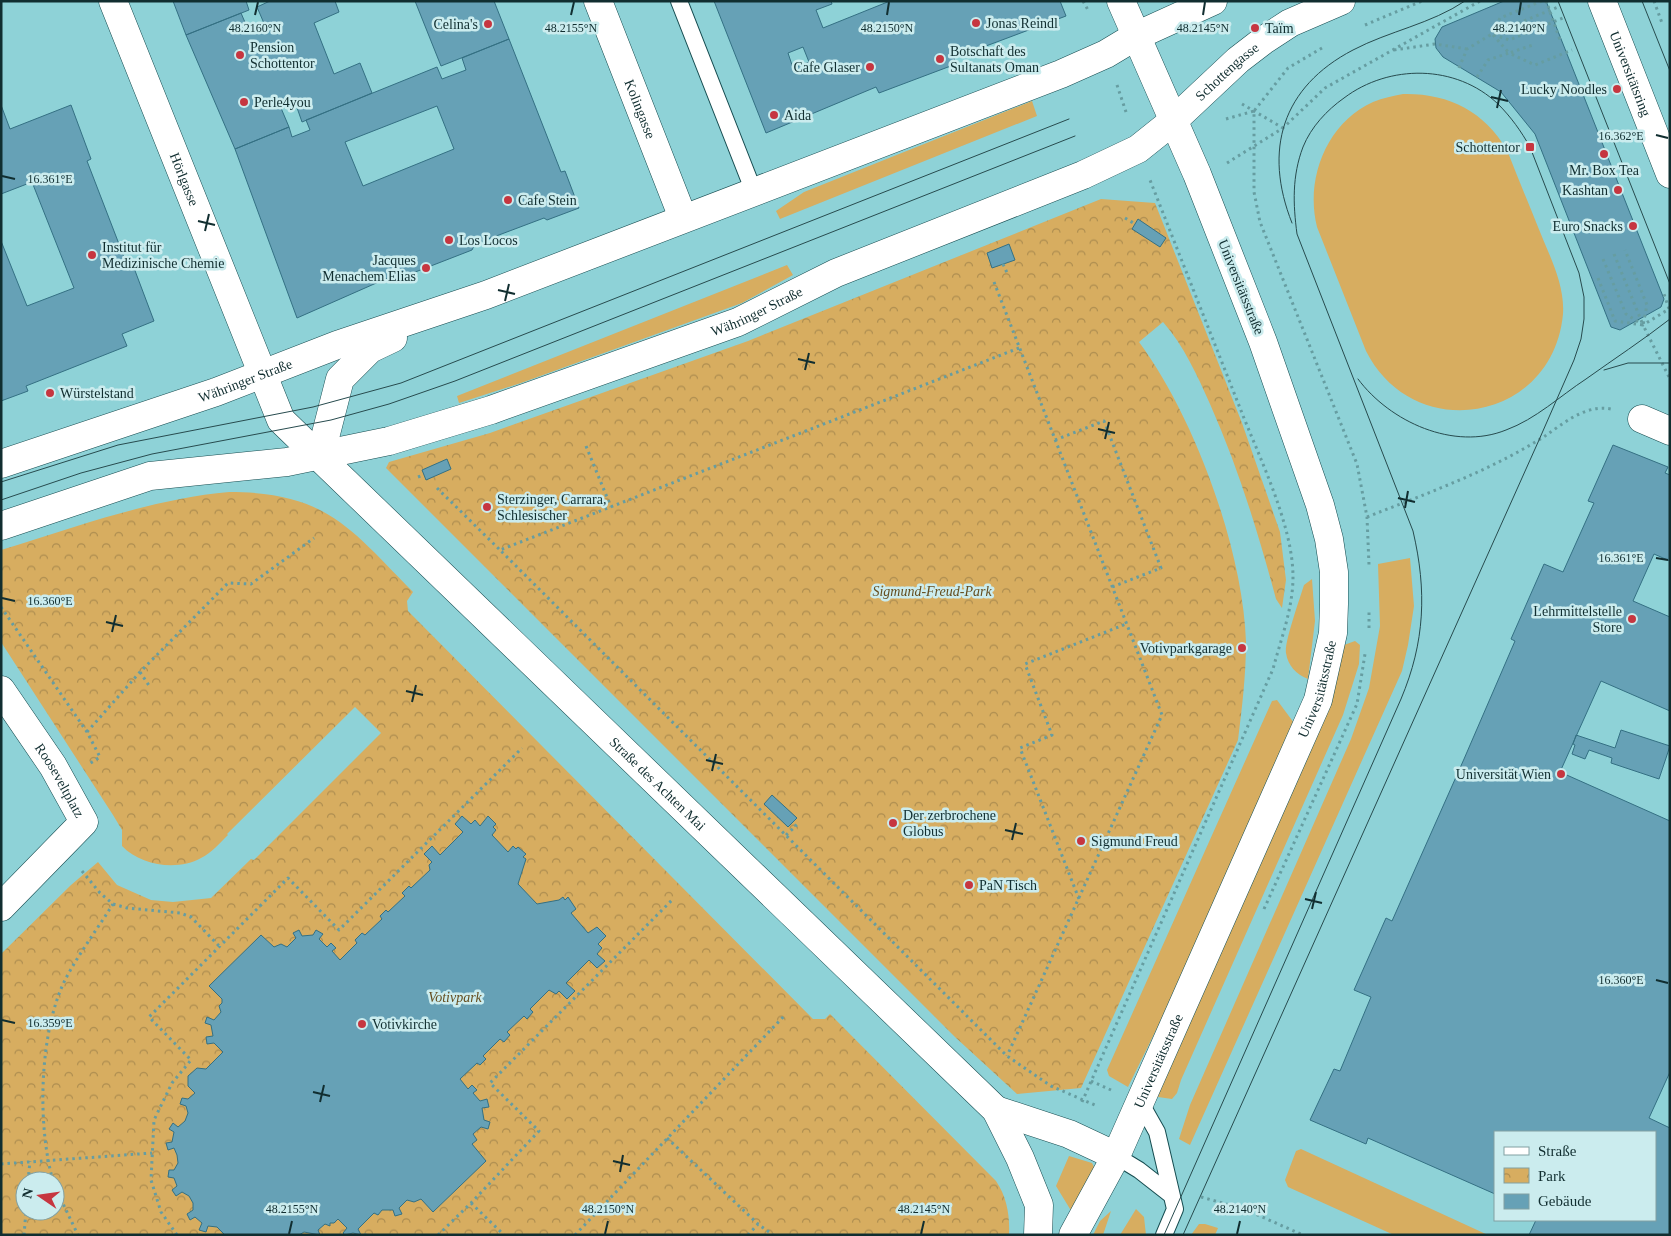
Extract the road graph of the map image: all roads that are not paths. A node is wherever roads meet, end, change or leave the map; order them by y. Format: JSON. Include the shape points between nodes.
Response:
{"nodes":[{"id":1,"x":112,"y":1,"type":"edge"},
{"id":2,"x":598,"y":1,"type":"edge"},
{"id":3,"x":679,"y":1,"type":"edge"},
{"id":4,"x":1121,"y":1,"type":"edge"},
{"id":5,"x":1213,"y":1,"type":"edge"},
{"id":6,"x":1341,"y":1,"type":"edge"},
{"id":7,"x":1602,"y":1,"type":"edge"},
{"id":8,"x":1136,"y":36,"type":"junction"},
{"id":9,"x":1173,"y":121,"type":"junction"},
{"id":10,"x":1670,"y":174,"type":"edge"},
{"id":11,"x":754,"y":192,"type":"junction"},
{"id":12,"x":683,"y":218,"type":"junction"},
{"id":13,"x":486,"y":294,"type":"junction"},
{"id":14,"x":263,"y":374,"type":"junction"},
{"id":15,"x":1642,"y":419,"type":"road end"},
{"id":16,"x":1670,"y":431,"type":"edge"},
{"id":17,"x":320,"y":457,"type":"junction"},
{"id":18,"x":1,"y":464,"type":"edge"},
{"id":19,"x":1,"y":526,"type":"edge"},
{"id":20,"x":1,"y":690,"type":"edge"},
{"id":21,"x":1,"y":907,"type":"edge"},
{"id":22,"x":1140,"y":1102,"type":"junction"},
{"id":23,"x":996,"y":1110,"type":"junction"},
{"id":24,"x":1116,"y":1156,"type":"junction"},
{"id":25,"x":1171,"y":1195,"type":"junction"},
{"id":26,"x":1038,"y":1235,"type":"edge"},
{"id":27,"x":1073,"y":1235,"type":"edge"},
{"id":28,"x":1164,"y":1235,"type":"edge"}],
"edges":[{"from":1,"to":14,"type":"main road","name":"Hörlgasse"},
{"from":2,"to":12,"type":"main road","name":"Kolingasse"},
{"from":3,"to":11,"type":"lane"},
{"from":4,"to":8,"type":"main road","name":"Universitätsstraße"},
{"from":5,"to":8,"type":"main road"},
{"from":6,"to":9,"type":"main road","name":"Schottengasse","via":[[1290,23],[1264,40]]},
{"from":7,"to":10,"type":"main road","name":"Universitätsring"},
{"from":8,"to":9,"type":"main road","name":"Universitätsstraße"},
{"from":8,"to":11,"type":"main road","name":"Währinger Straße","via":[[1061,74]]},
{"from":9,"to":17,"type":"main road","name":"Währinger Straße","via":[[1138,148],[1083,175],[836,273],[738,322],[492,410],[389,441]]},
{"from":9,"to":22,"type":"main road","name":"Universitätsstraße","via":[[1263,342],[1320,505],[1334,572],[1334,614],[1328,665],[1318,700]]},
{"from":11,"to":12,"type":"main road","name":"Währinger Straße"},
{"from":12,"to":13,"type":"main road","name":"Währinger Straße"},
{"from":13,"to":14,"type":"main road","name":"Währinger Straße","via":[[337,344]]},
{"from":13,"to":17,"type":"main road","name":"Währinger Straße","via":[[370,349],[352,365],[340,379]]},
{"from":14,"to":17,"type":"main road","name":"Hörlgasse","via":[[281,420]]},
{"from":14,"to":18,"type":"main road","name":"Währinger Straße"},
{"from":15,"to":16,"type":"main road"},
{"from":17,"to":19,"type":"main road","name":"Währinger Straße","via":[[150,476]]},
{"from":17,"to":23,"type":"main road","name":"Straße des Achten Mai"},
{"from":20,"to":21,"type":"main road","name":"Rooseveltplatz","via":[[53,766],[84,822]]},
{"from":22,"to":24,"type":"main road","name":"Universitätsstraße"},
{"from":22,"to":25,"type":"lane","via":[[1157,1132]]},
{"from":23,"to":24,"type":"main road","name":"Straße des Achten Mai","via":[[1069,1134]]},
{"from":23,"to":26,"type":"main road","name":"Straße des Achten Mai","via":[[1039,1205]]},
{"from":24,"to":25,"type":"lane"},
{"from":24,"to":27,"type":"main road","name":"Universitätsstraße"},
{"from":25,"to":28,"type":"lane","via":[[1175,1210]]}]}
